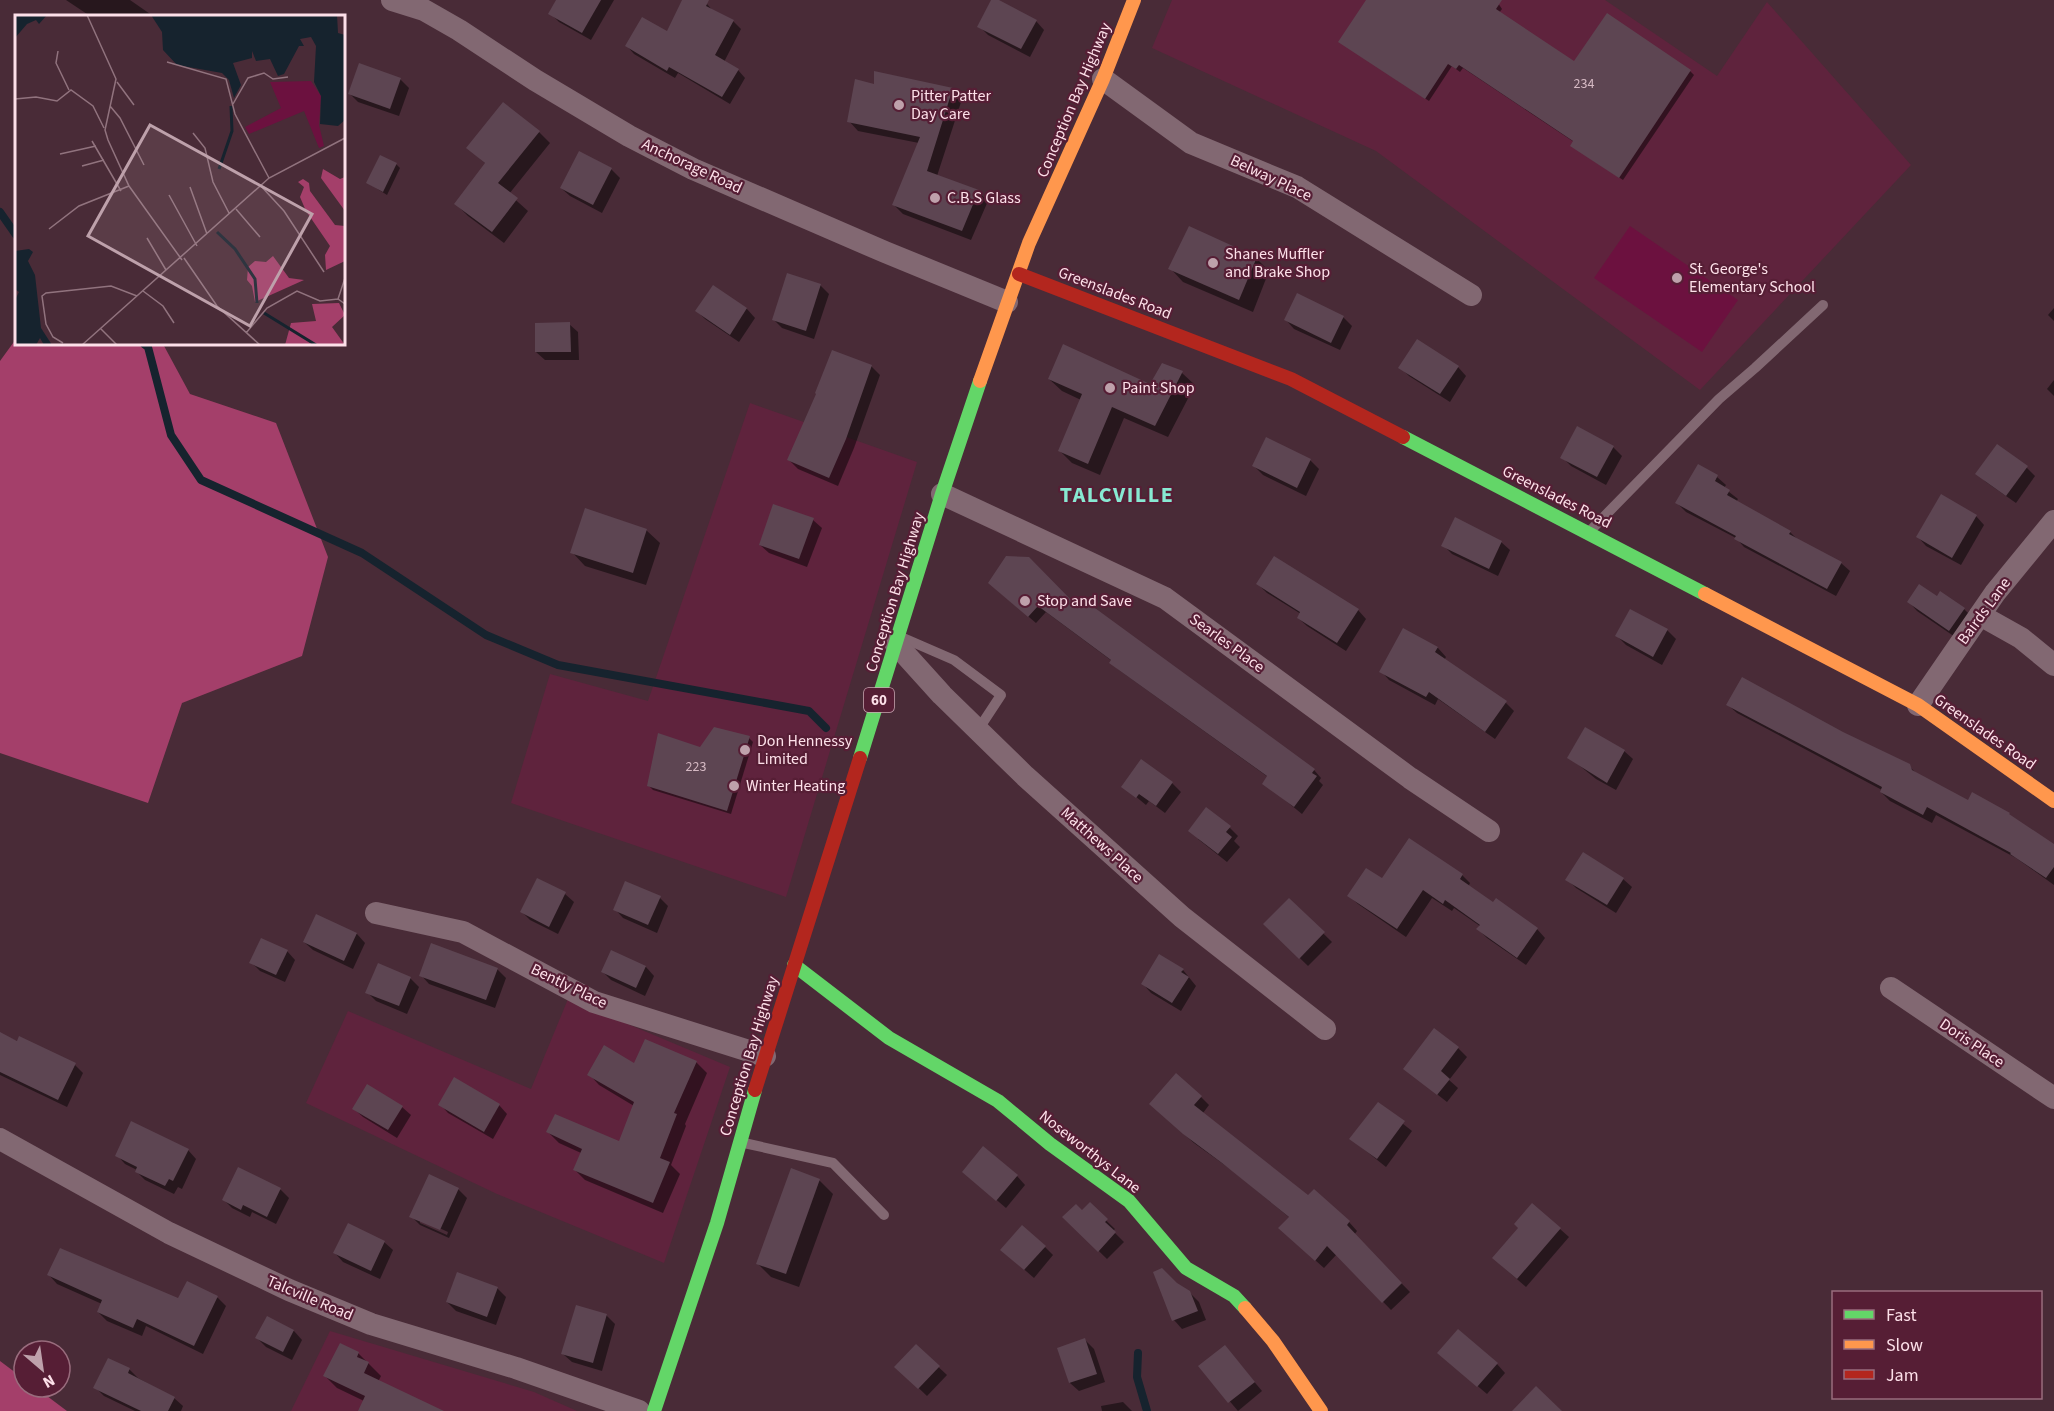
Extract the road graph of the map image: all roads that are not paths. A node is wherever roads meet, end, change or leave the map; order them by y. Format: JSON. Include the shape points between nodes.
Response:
{"nodes":[{"id":1,"x":392,"y":0,"type":"edge"},
{"id":2,"x":1134,"y":0,"type":"edge"},
{"id":3,"x":1103,"y":79,"type":"junction"},
{"id":4,"x":1018,"y":274,"type":"junction"},
{"id":5,"x":1471,"y":295,"type":"dead end"},
{"id":6,"x":1007,"y":302,"type":"junction"},
{"id":7,"x":1823,"y":305,"type":"dead end"},
{"id":8,"x":942,"y":494,"type":"junction"},
{"id":9,"x":2054,"y":521,"type":"edge"},
{"id":10,"x":1589,"y":532,"type":"junction"},
{"id":11,"x":1980,"y":615,"type":"junction"},
{"id":12,"x":896,"y":640,"type":"junction"},
{"id":13,"x":2054,"y":665,"type":"edge"},
{"id":14,"x":1918,"y":705,"type":"junction"},
{"id":15,"x":978,"y":730,"type":"junction"},
{"id":16,"x":2054,"y":801,"type":"edge"},
{"id":17,"x":1489,"y":831,"type":"dead end"},
{"id":18,"x":376,"y":913,"type":"dead end"},
{"id":19,"x":794,"y":965,"type":"junction"},
{"id":20,"x":1890,"y":988,"type":"dead end"},
{"id":21,"x":1325,"y":1029,"type":"dead end"},
{"id":22,"x":765,"y":1056,"type":"junction"},
{"id":23,"x":2054,"y":1098,"type":"edge"},
{"id":24,"x":0,"y":1139,"type":"edge"},
{"id":25,"x":741,"y":1142,"type":"junction"},
{"id":26,"x":884,"y":1215,"type":"dead end"},
{"id":27,"x":639,"y":1411,"type":"edge"},
{"id":28,"x":654,"y":1411,"type":"edge"},
{"id":29,"x":1321,"y":1411,"type":"edge"}],
"edges":[{"from":1,"to":6,"type":"street","name":"Anchorage Road","via":[[424,10],[629,136],[693,169]]},
{"from":2,"to":3,"type":"street","name":"Conception Bay Highway","number":"60"},
{"from":3,"to":4,"type":"street","name":"Conception Bay Highway","number":"60"},
{"from":3,"to":5,"type":"street","name":"Belway Place","via":[[1191,143],[1297,187]]},
{"from":4,"to":6,"type":"street","name":"Conception Bay Highway","number":"60"},
{"from":4,"to":10,"type":"street","name":"Greenslades Road","via":[[1291,379]]},
{"from":6,"to":8,"type":"street","name":"Conception Bay Highway","number":"60"},
{"from":7,"to":10,"type":"lane","via":[[1719,399]]},
{"from":8,"to":12,"type":"street","name":"Conception Bay Highway","number":"60"},
{"from":8,"to":17,"type":"street","name":"Searles Place","via":[[1165,598],[1410,778]]},
{"from":9,"to":11,"type":"street","name":"Bairds Lane"},
{"from":10,"to":14,"type":"street","name":"Greenslades Road"},
{"from":11,"to":13,"type":"street","via":[[2021,638]]},
{"from":11,"to":14,"type":"street","name":"Bairds Lane"},
{"from":12,"to":15,"type":"street","name":"Matthews Place","via":[[942,695]]},
{"from":12,"to":15,"type":"lane","via":[[954,660],[1001,694]]},
{"from":12,"to":19,"type":"street","name":"Conception Bay Highway","number":"60"},
{"from":14,"to":16,"type":"street","name":"Greenslades Road"},
{"from":15,"to":21,"type":"street","name":"Matthews Place","via":[[1182,917]]},
{"from":18,"to":22,"type":"street","name":"Bently Place","via":[[463,932],[594,1002]]},
{"from":19,"to":22,"type":"street","name":"Conception Bay Highway","number":"60"},
{"from":19,"to":29,"type":"street","name":"Noseworthys Lane","via":[[889,1038],[998,1101],[1129,1201],[1186,1268],[1234,1296],[1274,1341]]},
{"from":20,"to":23,"type":"street","name":"Doris Place"},
{"from":22,"to":25,"type":"street","name":"Conception Bay Highway","number":"60"},
{"from":24,"to":27,"type":"street","name":"Talcville Road","via":[[169,1233],[299,1294],[371,1324]]},
{"from":25,"to":26,"type":"lane","via":[[833,1163]]},
{"from":25,"to":28,"type":"street","name":"Conception Bay Highway","number":"60"}]}
